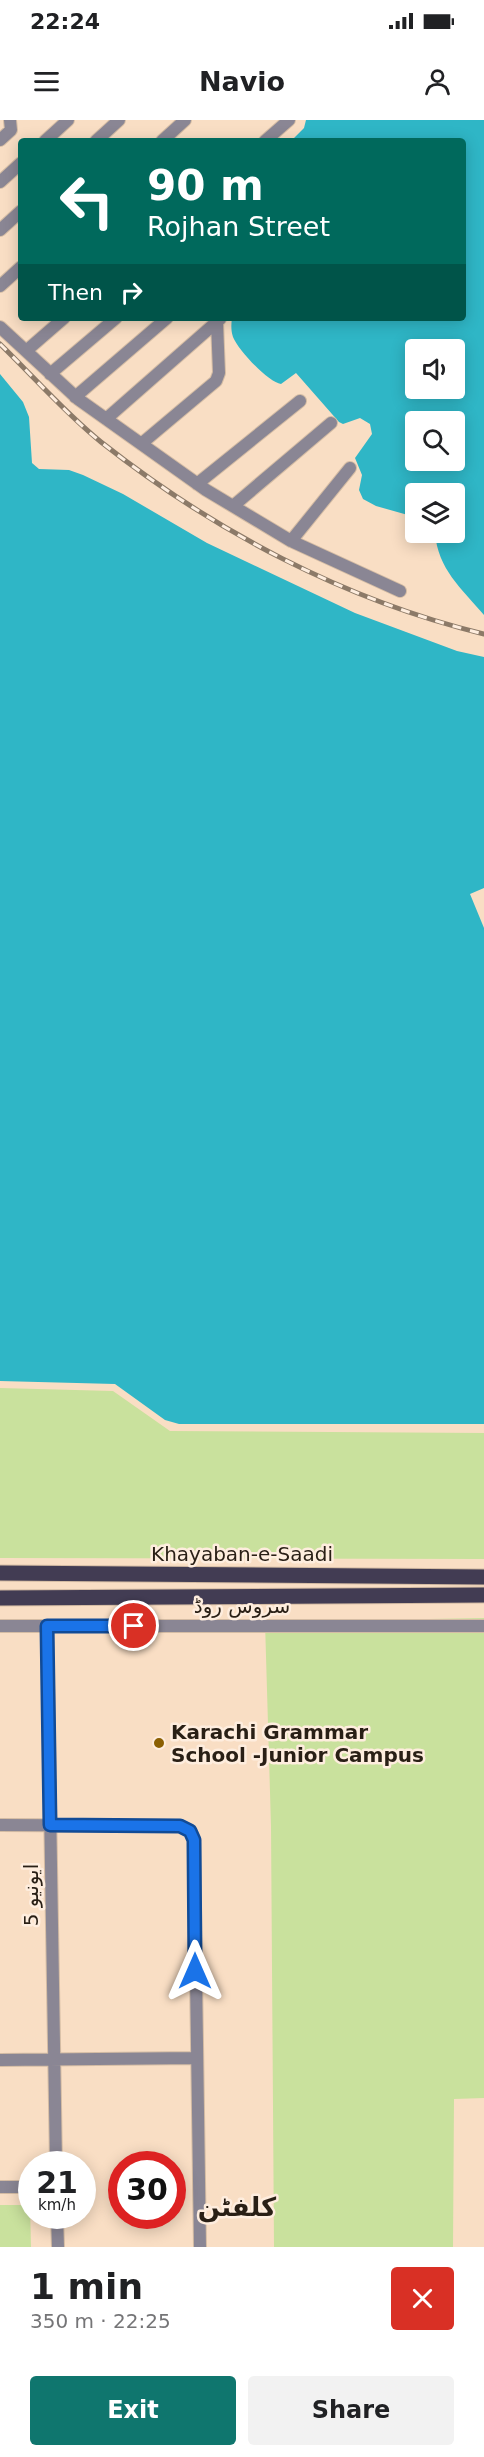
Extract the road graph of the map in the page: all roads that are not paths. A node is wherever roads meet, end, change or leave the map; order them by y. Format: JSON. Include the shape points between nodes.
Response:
{"nodes":[{"id":1,"x":10,"y":120,"type":"edge"},
{"id":2,"x":68,"y":120,"type":"edge"},
{"id":3,"x":119,"y":120,"type":"edge"},
{"id":4,"x":185,"y":120,"type":"edge"},
{"id":5,"x":289,"y":120,"type":"edge"},
{"id":6,"x":48,"y":138,"type":"edge"},
{"id":7,"x":99,"y":138,"type":"edge"},
{"id":8,"x":165,"y":138,"type":"edge"},
{"id":9,"x":268,"y":138,"type":"edge"},
{"id":10,"x":0,"y":140,"type":"edge"},
{"id":11,"x":18,"y":166,"type":"edge"},
{"id":12,"x":0,"y":182,"type":"edge"},
{"id":13,"x":18,"y":214,"type":"edge"},
{"id":14,"x":0,"y":230,"type":"edge"},
{"id":15,"x":18,"y":270,"type":"edge"},
{"id":16,"x":0,"y":286,"type":"edge"},
{"id":17,"x":61,"y":321,"type":"edge"},
{"id":18,"x":112,"y":321,"type":"edge"},
{"id":19,"x":164,"y":321,"type":"edge"},
{"id":20,"x":218,"y":321,"type":"edge"},
{"id":21,"x":219,"y":321,"type":"edge"},
{"id":22,"x":0,"y":327,"type":"edge"},
{"id":23,"x":26,"y":351,"type":"junction"},
{"id":24,"x":50,"y":374,"type":"junction"},
{"id":25,"x":75,"y":397,"type":"junction"},
{"id":26,"x":300,"y":400,"type":"dead end"},
{"id":27,"x":106,"y":419,"type":"junction"},
{"id":28,"x":331,"y":423,"type":"dead end"},
{"id":29,"x":141,"y":444,"type":"junction"},
{"id":30,"x":350,"y":468,"type":"dead end"},
{"id":31,"x":197,"y":484,"type":"junction"},
{"id":32,"x":233,"y":506,"type":"junction"},
{"id":33,"x":291,"y":541,"type":"junction"},
{"id":34,"x":400,"y":591,"type":"dead end"},
{"id":35,"x":0,"y":1573,"type":"edge"},
{"id":36,"x":484,"y":1577,"type":"edge"},
{"id":37,"x":484,"y":1595,"type":"edge"},
{"id":38,"x":0,"y":1598,"type":"edge"},
{"id":39,"x":0,"y":1626,"type":"edge"},
{"id":40,"x":47,"y":1626,"type":"junction"},
{"id":41,"x":484,"y":1626,"type":"edge"},
{"id":42,"x":0,"y":1825,"type":"edge"},
{"id":43,"x":50,"y":1825,"type":"junction"},
{"id":44,"x":195,"y":2058,"type":"junction"},
{"id":45,"x":54,"y":2059,"type":"junction"},
{"id":46,"x":0,"y":2060,"type":"edge"},
{"id":47,"x":56,"y":2151,"type":"edge"},
{"id":48,"x":0,"y":2187,"type":"edge"},
{"id":49,"x":18,"y":2187,"type":"edge"},
{"id":50,"x":57,"y":2229,"type":"edge"},
{"id":51,"x":58,"y":2247,"type":"edge"},
{"id":52,"x":200,"y":2247,"type":"edge"}],
"edges":[{"from":1,"to":10,"type":"street","via":[[10,130]]},
{"from":2,"to":6,"type":"street"},
{"from":3,"to":7,"type":"street"},
{"from":4,"to":8,"type":"street"},
{"from":5,"to":9,"type":"street"},
{"from":11,"to":12,"type":"street"},
{"from":13,"to":14,"type":"street"},
{"from":15,"to":16,"type":"street"},
{"from":17,"to":23,"type":"street"},
{"from":18,"to":24,"type":"street"},
{"from":19,"to":25,"type":"street"},
{"from":20,"to":27,"type":"street"},
{"from":21,"to":29,"type":"street","via":[[216,381]]},
{"from":22,"to":23,"type":"street"},
{"from":23,"to":24,"type":"street"},
{"from":24,"to":25,"type":"street"},
{"from":25,"to":27,"type":"street"},
{"from":26,"to":31,"type":"street"},
{"from":27,"to":29,"type":"street"},
{"from":28,"to":32,"type":"street"},
{"from":29,"to":31,"type":"street"},
{"from":30,"to":33,"type":"street"},
{"from":31,"to":32,"type":"street"},
{"from":32,"to":33,"type":"street"},
{"from":33,"to":34,"type":"street"},
{"from":35,"to":36,"type":"main road","name":"Khayaban-e-Saadi"},
{"from":37,"to":38,"type":"main road"},
{"from":39,"to":40,"type":"street","name":"سروس روڈ"},
{"from":40,"to":41,"type":"street","name":"سروس روڈ"},
{"from":40,"to":43,"type":"street","name":"ایونیو 5"},
{"from":42,"to":43,"type":"street"},
{"from":43,"to":44,"type":"street","via":[[180,1826],[190,1831],[194,1840]]},
{"from":43,"to":45,"type":"street","name":"ایونیو 5"},
{"from":44,"to":45,"type":"street"},
{"from":44,"to":52,"type":"street"},
{"from":45,"to":46,"type":"street"},
{"from":45,"to":47,"type":"street","name":"ایونیو 5"},
{"from":48,"to":49,"type":"street"},
{"from":50,"to":51,"type":"street"}]}
